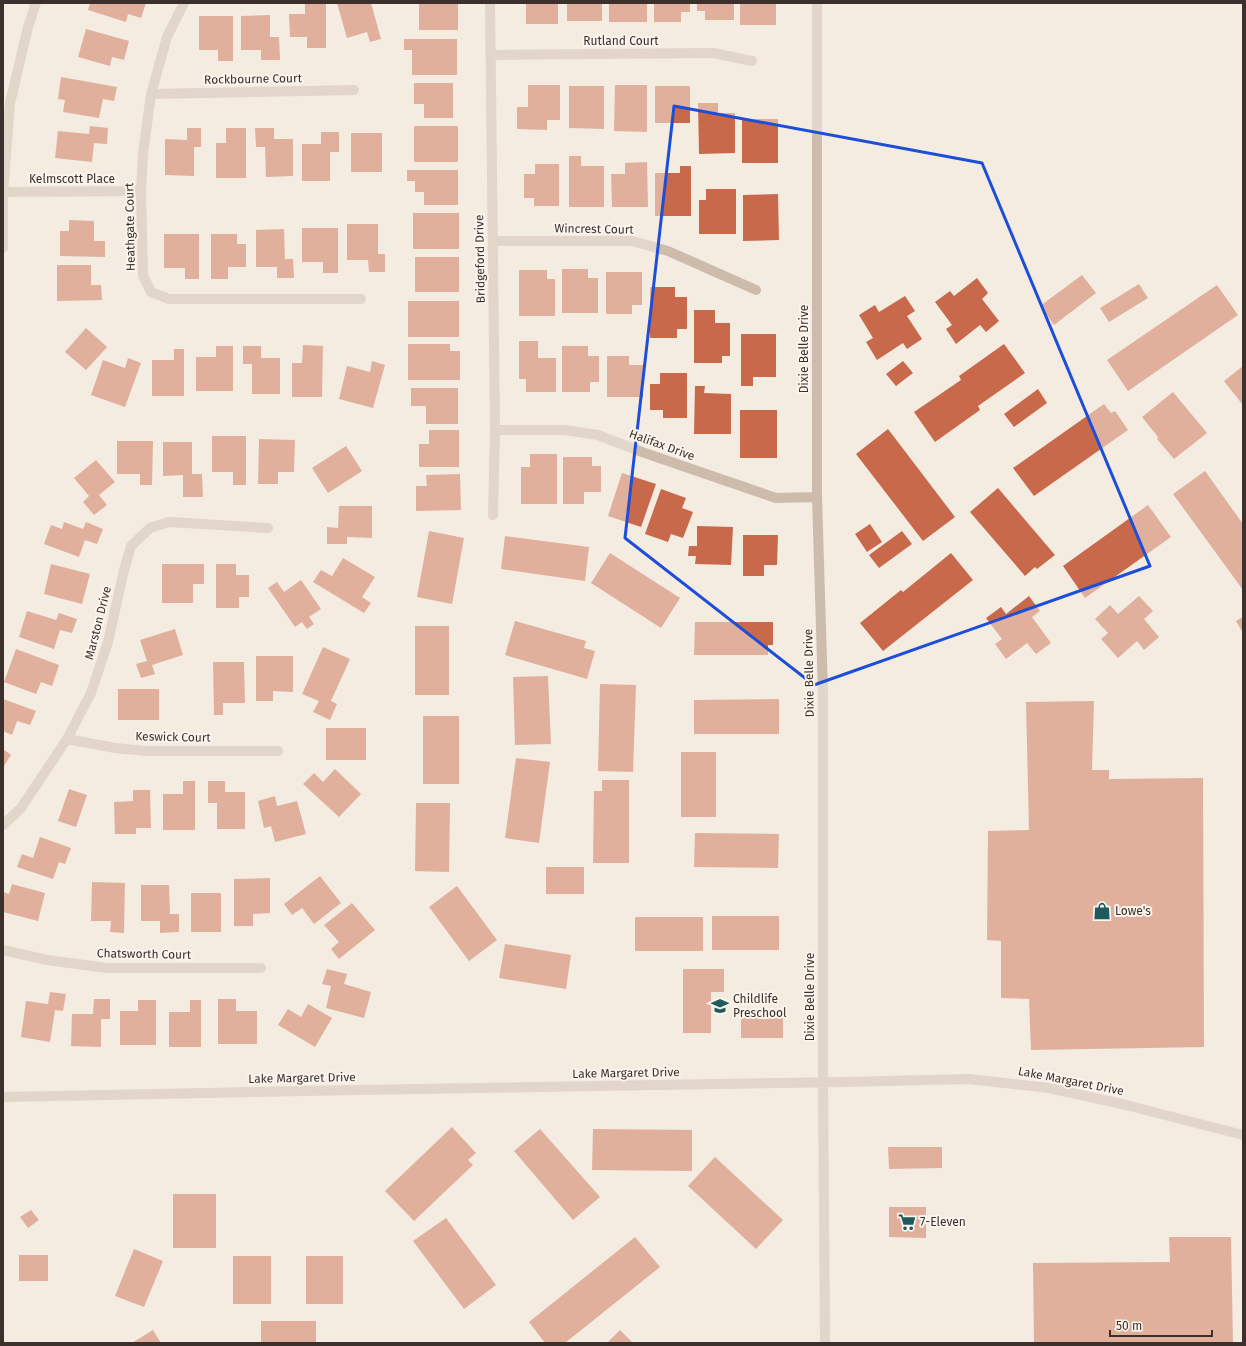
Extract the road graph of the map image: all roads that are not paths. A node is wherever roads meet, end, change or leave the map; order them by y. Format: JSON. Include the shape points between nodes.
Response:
{"nodes":[{"id":1,"x":36,"y":3,"type":"edge"},
{"id":2,"x":184,"y":3,"type":"edge"},
{"id":3,"x":490,"y":3,"type":"edge"},
{"id":4,"x":817,"y":3,"type":"edge"},
{"id":5,"x":490,"y":55,"type":"junction"},
{"id":6,"x":752,"y":61,"type":"dead end"},
{"id":7,"x":354,"y":90,"type":"dead end"},
{"id":8,"x":152,"y":94,"type":"junction"},
{"id":9,"x":141,"y":191,"type":"junction"},
{"id":10,"x":3,"y":192,"type":"edge"},
{"id":11,"x":493,"y":241,"type":"junction"},
{"id":12,"x":3,"y":248,"type":"edge"},
{"id":13,"x":756,"y":290,"type":"dead end"},
{"id":14,"x":361,"y":299,"type":"dead end"},
{"id":15,"x":495,"y":430,"type":"junction"},
{"id":16,"x":817,"y":497,"type":"junction"},
{"id":17,"x":493,"y":515,"type":"dead end"},
{"id":18,"x":268,"y":528,"type":"dead end"},
{"id":19,"x":67,"y":739,"type":"junction"},
{"id":20,"x":278,"y":751,"type":"dead end"},
{"id":21,"x":3,"y":825,"type":"edge"},
{"id":22,"x":3,"y":950,"type":"edge"},
{"id":23,"x":261,"y":968,"type":"dead end"},
{"id":24,"x":823,"y":1082,"type":"junction"},
{"id":25,"x":3,"y":1097,"type":"edge"},
{"id":26,"x":1243,"y":1135,"type":"edge"},
{"id":27,"x":825,"y":1343,"type":"edge"}],
"edges":[{"from":1,"to":10,"type":"street","via":[[10,103]]},
{"from":2,"to":8,"type":"street","name":"Heathgate Court","via":[[167,37]]},
{"from":3,"to":5,"type":"street","name":"Bridgeford Drive"},
{"from":4,"to":16,"type":"street","name":"Dixie Belle Drive"},
{"from":5,"to":6,"type":"street","name":"Rutland Court","via":[[713,53]]},
{"from":5,"to":11,"type":"street","name":"Bridgeford Drive"},
{"from":7,"to":8,"type":"street","name":"Rockbourne Court"},
{"from":8,"to":9,"type":"street","name":"Heathgate Court","via":[[143,154]]},
{"from":9,"to":10,"type":"street","name":"Kelmscott Place"},
{"from":9,"to":14,"type":"street","name":"Heathgate Court","via":[[143,275],[152,292],[169,299]]},
{"from":10,"to":12,"type":"street"},
{"from":11,"to":13,"type":"street","name":"Wincrest Court","via":[[632,241],[668,251]]},
{"from":11,"to":15,"type":"street","name":"Bridgeford Drive"},
{"from":15,"to":16,"type":"street","name":"Halifax Drive","via":[[565,430],[598,435],[685,468],[776,498]]},
{"from":15,"to":17,"type":"street","name":"Bridgeford Drive"},
{"from":16,"to":24,"type":"street","name":"Dixie Belle Drive","via":[[823,693]]},
{"from":18,"to":19,"type":"street","name":"Marston Drive","via":[[169,522],[150,528],[131,546],[108,642],[91,693]]},
{"from":19,"to":20,"type":"street","name":"Keswick Court","via":[[146,751]]},
{"from":19,"to":21,"type":"street","name":"Marston Drive","via":[[21,808]]},
{"from":22,"to":23,"type":"street","name":"Chatsworth Court","via":[[47,960],[107,968]]},
{"from":24,"to":25,"type":"street","name":"Lake Margaret Drive"},
{"from":24,"to":26,"type":"street","name":"Lake Margaret Drive","via":[[970,1079],[1038,1086]]},
{"from":24,"to":27,"type":"street","name":"Dixie Belle Drive"}]}
